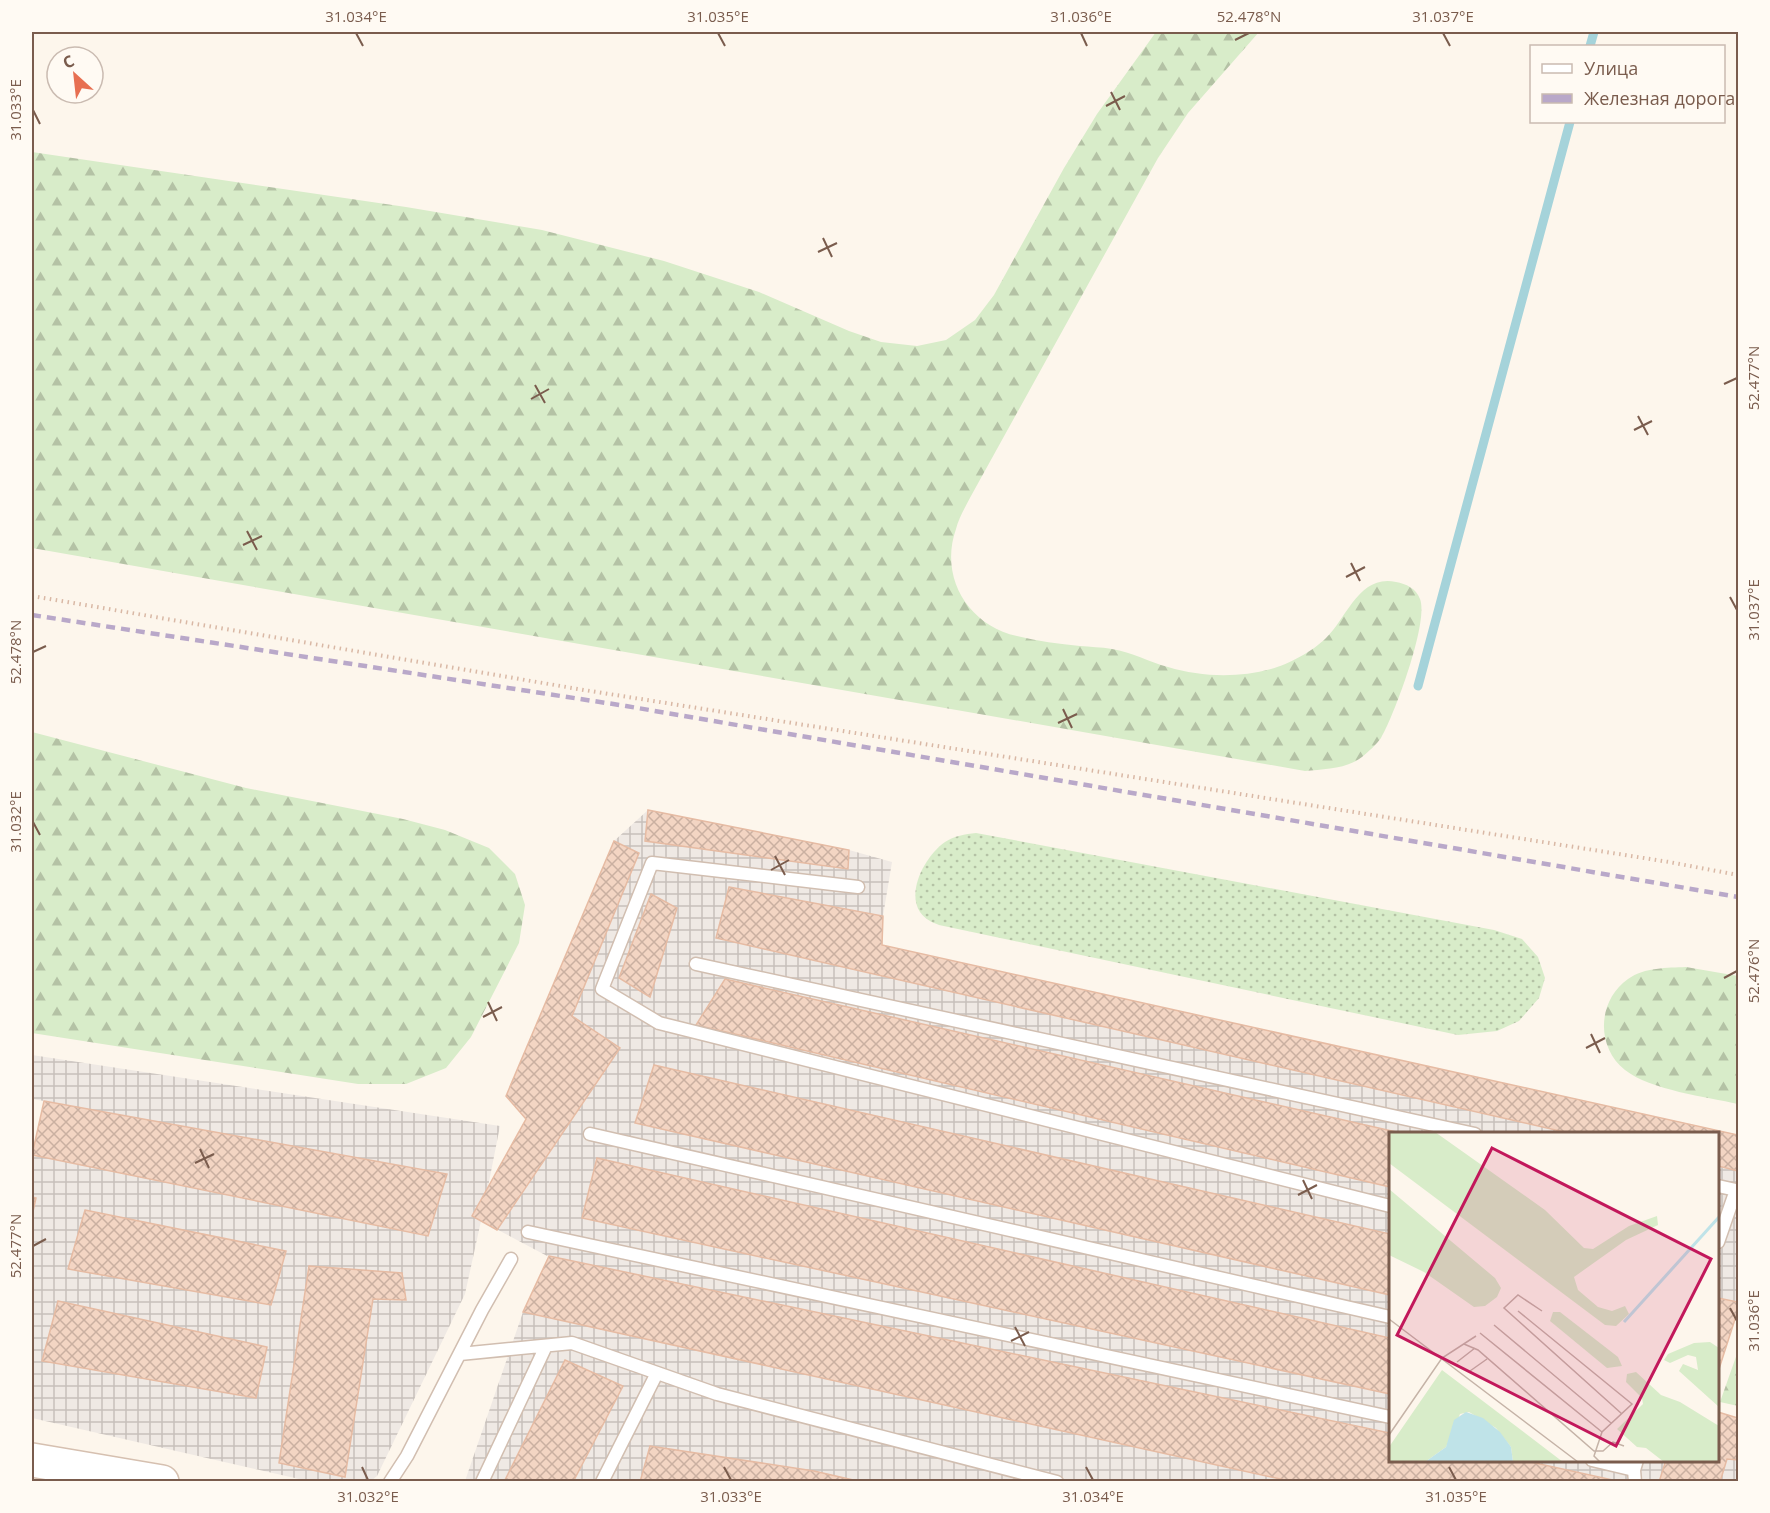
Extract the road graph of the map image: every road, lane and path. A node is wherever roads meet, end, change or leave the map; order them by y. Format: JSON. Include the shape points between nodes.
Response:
{"nodes":[{"id":1,"x":32,"y":596,"type":"edge"},
{"id":2,"x":1738,"y":875,"type":"edge"},
{"id":3,"x":858,"y":887,"type":"dead end"},
{"id":4,"x":696,"y":964,"type":"dead end"},
{"id":5,"x":1466,"y":1132,"type":"edge"},
{"id":6,"x":590,"y":1134,"type":"dead end"},
{"id":7,"x":1719,"y":1186,"type":"edge"},
{"id":8,"x":1389,"y":1206,"type":"edge"},
{"id":9,"x":528,"y":1232,"type":"dead end"},
{"id":10,"x":1719,"y":1239,"type":"edge"},
{"id":11,"x":511,"y":1259,"type":"dead end"},
{"id":12,"x":1389,"y":1317,"type":"edge"},
{"id":13,"x":546,"y":1346,"type":"junction"},
{"id":14,"x":460,"y":1354,"type":"junction"},
{"id":15,"x":657,"y":1373,"type":"junction"},
{"id":16,"x":1389,"y":1417,"type":"edge"},
{"id":17,"x":32,"y":1460,"type":"edge"},
{"id":18,"x":1596,"y":1462,"type":"edge"},
{"id":19,"x":1635,"y":1471,"type":"edge"},
{"id":20,"x":162,"y":1482,"type":"edge"},
{"id":21,"x":390,"y":1482,"type":"edge"},
{"id":22,"x":482,"y":1482,"type":"edge"},
{"id":23,"x":602,"y":1482,"type":"edge"},
{"id":24,"x":1058,"y":1482,"type":"edge"}],
"edges":[{"from":1,"to":2,"type":"path","via":[[584,690]]},
{"from":3,"to":8,"type":"lane","via":[[652,863],[602,989],[659,1023]]},
{"from":4,"to":5,"type":"lane"},
{"from":6,"to":12,"type":"lane"},
{"from":7,"to":10,"type":"lane","via":[[1736,1190]]},
{"from":9,"to":16,"type":"lane"},
{"from":11,"to":14,"type":"lane"},
{"from":13,"to":14,"type":"lane"},
{"from":13,"to":15,"type":"lane","via":[[572,1343]]},
{"from":13,"to":22,"type":"lane"},
{"from":14,"to":21,"type":"lane"},
{"from":15,"to":23,"type":"lane"},
{"from":15,"to":24,"type":"lane","via":[[717,1394]]},
{"from":17,"to":20,"type":"street"},
{"from":18,"to":19,"type":"lane"}]}
